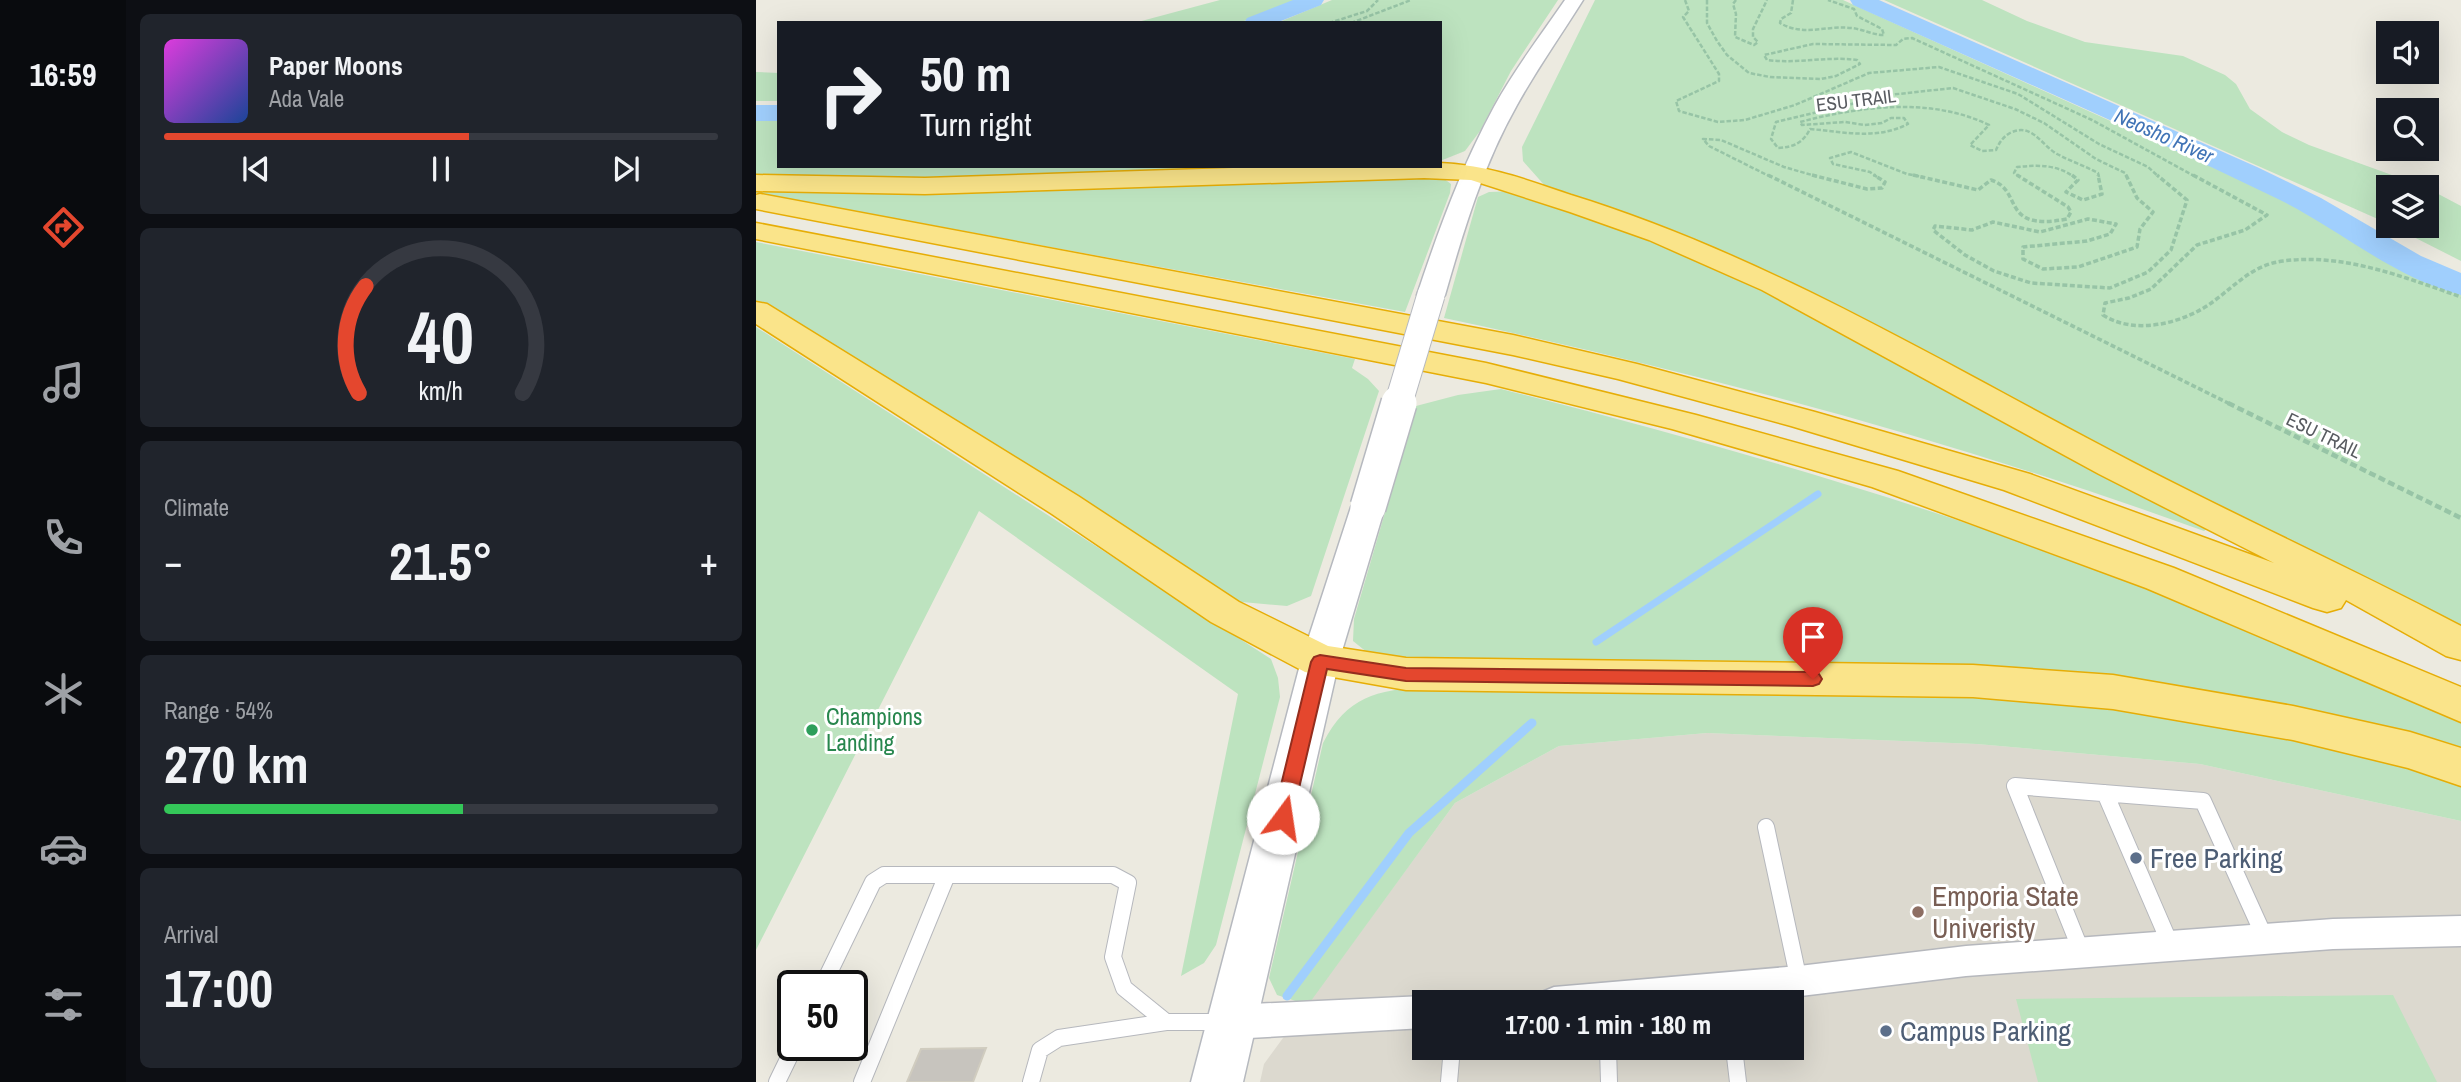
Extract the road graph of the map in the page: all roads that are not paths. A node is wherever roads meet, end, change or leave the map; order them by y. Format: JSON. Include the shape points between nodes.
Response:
{"nodes":[{"id":1,"x":1574,"y":0,"type":"edge"},
{"id":2,"x":1472,"y":172,"type":"junction"},
{"id":3,"x":756,"y":183,"type":"edge"},
{"id":4,"x":756,"y":202,"type":"edge"},
{"id":5,"x":756,"y":231,"type":"edge"},
{"id":6,"x":756,"y":312,"type":"edge"},
{"id":7,"x":2461,"y":645,"type":"edge"},
{"id":8,"x":2461,"y":654,"type":"edge"},
{"id":9,"x":1320,"y":662,"type":"junction"},
{"id":10,"x":2461,"y":705,"type":"edge"},
{"id":11,"x":2461,"y":767,"type":"edge"},
{"id":12,"x":2105,"y":793,"type":"junction"},
{"id":13,"x":1766,"y":827,"type":"dead end"},
{"id":14,"x":947,"y":875,"type":"junction"},
{"id":15,"x":2461,"y":931,"type":"edge"},
{"id":16,"x":2266,"y":940,"type":"junction"},
{"id":17,"x":2171,"y":947,"type":"junction"},
{"id":18,"x":2082,"y":953,"type":"junction"},
{"id":19,"x":830,"y":970,"type":"edge"},
{"id":20,"x":1799,"y":982,"type":"junction"},
{"id":21,"x":1755,"y":990,"type":"edge"},
{"id":22,"x":1412,"y":1013,"type":"edge"},
{"id":23,"x":1166,"y":1022,"type":"junction"},
{"id":24,"x":1231,"y":1022,"type":"junction"},
{"id":25,"x":1451,"y":1060,"type":"edge"},
{"id":26,"x":1608,"y":1060,"type":"edge"},
{"id":27,"x":1735,"y":1060,"type":"edge"},
{"id":28,"x":787,"y":1061,"type":"edge"},
{"id":29,"x":777,"y":1082,"type":"edge"},
{"id":30,"x":862,"y":1082,"type":"edge"},
{"id":31,"x":1031,"y":1082,"type":"edge"},
{"id":32,"x":1217,"y":1082,"type":"edge"},
{"id":33,"x":1449,"y":1082,"type":"edge"},
{"id":34,"x":1609,"y":1082,"type":"edge"},
{"id":35,"x":1738,"y":1082,"type":"edge"}],
"edges":[{"from":1,"to":2,"type":"main road","via":[[1506,106]]},
{"from":2,"to":3,"type":"highway","via":[[925,186]]},
{"from":2,"to":7,"type":"highway","via":[[1659,234],[1773,284],[2112,466]]},
{"from":2,"to":9,"type":"main road","bridge":true},
{"from":4,"to":8,"type":"highway","via":[[1500,342],[1638,374],[2017,482],[2327,598]]},
{"from":5,"to":10,"type":"highway","via":[[1486,373],[1684,422],[1885,479],[2160,578]]},
{"from":6,"to":9,"type":"highway","via":[[1065,505],[1225,612]]},
{"from":9,"to":11,"type":"highway","via":[[1406,674],[1973,681],[2113,692],[2293,723],[2410,750]]},
{"from":9,"to":24,"type":"main road"},
{"from":12,"to":16,"type":"lane","via":[[2203,801]]},
{"from":12,"to":17,"type":"lane"},
{"from":12,"to":18,"type":"lane","via":[[2015,786]]},
{"from":13,"to":20,"type":"lane"},
{"from":14,"to":19,"type":"lane","via":[[884,875],[873,882]]},
{"from":14,"to":23,"type":"lane","via":[[1113,875],[1128,883],[1113,957],[1124,988]]},
{"from":14,"to":30,"type":"lane"},
{"from":15,"to":16,"type":"street"},
{"from":16,"to":17,"type":"street"},
{"from":17,"to":18,"type":"street"},
{"from":18,"to":20,"type":"street","via":[[1966,961]]},
{"from":20,"to":21,"type":"street"},
{"from":22,"to":24,"type":"street"},
{"from":23,"to":24,"type":"lane"},
{"from":23,"to":31,"type":"lane","via":[[1059,1038],[1040,1050]]},
{"from":24,"to":32,"type":"main road"},
{"from":25,"to":33,"type":"lane"},
{"from":26,"to":34,"type":"lane"},
{"from":27,"to":35,"type":"lane"},
{"from":28,"to":29,"type":"lane"}]}
